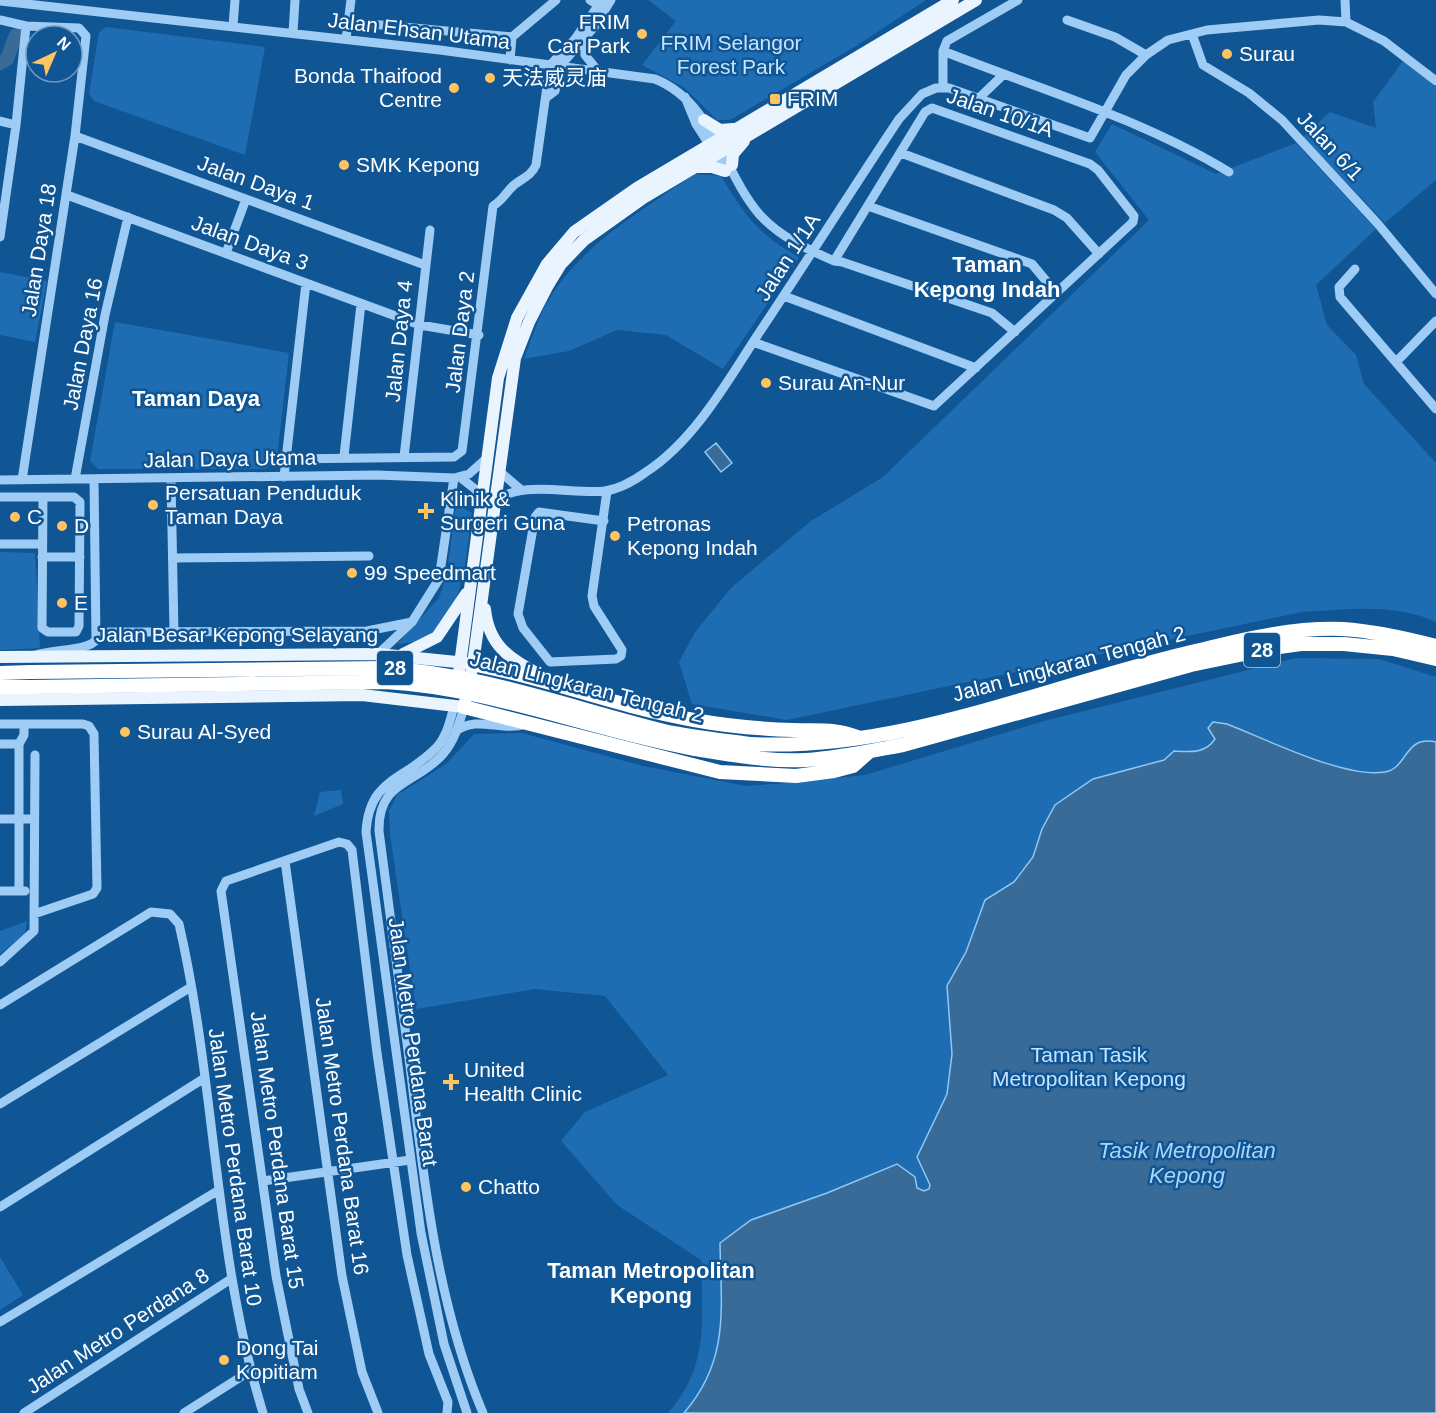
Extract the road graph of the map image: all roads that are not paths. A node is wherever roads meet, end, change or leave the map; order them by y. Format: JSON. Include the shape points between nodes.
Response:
{"nodes":[{"id":1,"x":235,"y":0,"type":"edge"},
{"id":2,"x":295,"y":0,"type":"edge"},
{"id":3,"x":351,"y":0,"type":"edge"},
{"id":4,"x":556,"y":0,"type":"edge"},
{"id":5,"x":590,"y":0,"type":"edge"},
{"id":6,"x":612,"y":0,"type":"edge"},
{"id":7,"x":953,"y":0,"type":"edge"},
{"id":8,"x":976,"y":0,"type":"edge"},
{"id":9,"x":1018,"y":0,"type":"edge"},
{"id":10,"x":1345,"y":0,"type":"edge"},
{"id":11,"x":2,"y":1,"type":"edge"},
{"id":12,"x":602,"y":5,"type":"edge"},
{"id":13,"x":1,"y":20,"type":"edge"},
{"id":14,"x":1067,"y":20,"type":"dead end"},
{"id":15,"x":348,"y":22,"type":"junction"},
{"id":16,"x":1346,"y":22,"type":"junction"},
{"id":17,"x":24,"y":26,"type":"edge"},
{"id":18,"x":233,"y":26,"type":"junction"},
{"id":19,"x":293,"y":33,"type":"junction"},
{"id":20,"x":84,"y":34,"type":"edge"},
{"id":21,"x":1192,"y":34,"type":"junction"},
{"id":22,"x":585,"y":36,"type":"junction"},
{"id":23,"x":512,"y":37,"type":"junction"},
{"id":24,"x":346,"y":39,"type":"junction"},
{"id":25,"x":24,"y":46,"type":"edge"},
{"id":26,"x":943,"y":51,"type":"junction"},
{"id":27,"x":84,"y":54,"type":"edge"},
{"id":28,"x":1146,"y":55,"type":"junction"},
{"id":29,"x":510,"y":60,"type":"junction"},
{"id":30,"x":550,"y":65,"type":"junction"},
{"id":31,"x":561,"y":66,"type":"junction"},
{"id":32,"x":598,"y":71,"type":"junction"},
{"id":33,"x":1004,"y":75,"type":"junction"},
{"id":34,"x":1436,"y":81,"type":"edge"},
{"id":35,"x":81,"y":84,"type":"edge"},
{"id":36,"x":943,"y":88,"type":"junction"},
{"id":37,"x":547,"y":97,"type":"junction"},
{"id":38,"x":685,"y":97,"type":"junction"},
{"id":39,"x":980,"y":98,"type":"junction"},
{"id":40,"x":1106,"y":111,"type":"junction"},
{"id":41,"x":704,"y":120,"type":"junction"},
{"id":42,"x":0,"y":121,"type":"edge"},
{"id":43,"x":16,"y":125,"type":"junction"},
{"id":44,"x":736,"y":129,"type":"junction"},
{"id":45,"x":751,"y":134,"type":"junction"},
{"id":46,"x":75,"y":136,"type":"junction"},
{"id":47,"x":716,"y":148,"type":"junction"},
{"id":48,"x":901,"y":153,"type":"junction"},
{"id":49,"x":693,"y":168,"type":"junction"},
{"id":50,"x":730,"y":171,"type":"junction"},
{"id":51,"x":1229,"y":171,"type":"dead end"},
{"id":52,"x":67,"y":195,"type":"junction"},
{"id":53,"x":246,"y":199,"type":"junction"},
{"id":54,"x":868,"y":206,"type":"junction"},
{"id":55,"x":128,"y":217,"type":"junction"},
{"id":56,"x":430,"y":230,"type":"dead end"},
{"id":57,"x":0,"y":237,"type":"edge"},
{"id":58,"x":814,"y":251,"type":"junction"},
{"id":59,"x":226,"y":253,"type":"junction"},
{"id":60,"x":1099,"y":254,"type":"junction"},
{"id":61,"x":838,"y":259,"type":"junction"},
{"id":62,"x":425,"y":265,"type":"junction"},
{"id":63,"x":1355,"y":269,"type":"dead end"},
{"id":64,"x":306,"y":283,"type":"junction"},
{"id":65,"x":1057,"y":294,"type":"junction"},
{"id":66,"x":1436,"y":294,"type":"edge"},
{"id":67,"x":784,"y":296,"type":"junction"},
{"id":68,"x":361,"y":304,"type":"junction"},
{"id":69,"x":1436,"y":321,"type":"edge"},
{"id":70,"x":420,"y":325,"type":"junction"},
{"id":71,"x":1015,"y":332,"type":"junction"},
{"id":72,"x":478,"y":335,"type":"junction"},
{"id":73,"x":753,"y":342,"type":"junction"},
{"id":74,"x":1396,"y":362,"type":"junction"},
{"id":75,"x":976,"y":368,"type":"junction"},
{"id":76,"x":1436,"y":409,"type":"edge"},
{"id":77,"x":344,"y":456,"type":"junction"},
{"id":78,"x":404,"y":457,"type":"junction"},
{"id":79,"x":488,"y":458,"type":"junction"},
{"id":80,"x":286,"y":459,"type":"junction"},
{"id":81,"x":499,"y":471,"type":"junction"},
{"id":82,"x":284,"y":477,"type":"junction"},
{"id":83,"x":171,"y":478,"type":"junction"},
{"id":84,"x":457,"y":478,"type":"junction"},
{"id":85,"x":75,"y":479,"type":"junction"},
{"id":86,"x":2,"y":480,"type":"edge"},
{"id":87,"x":22,"y":480,"type":"junction"},
{"id":88,"x":94,"y":480,"type":"junction"},
{"id":89,"x":520,"y":489,"type":"junction"},
{"id":90,"x":607,"y":491,"type":"junction"},
{"id":91,"x":2,"y":497,"type":"edge"},
{"id":92,"x":43,"y":497,"type":"junction"},
{"id":93,"x":489,"y":501,"type":"junction"},
{"id":94,"x":604,"y":521,"type":"junction"},
{"id":95,"x":0,"y":544,"type":"edge"},
{"id":96,"x":42,"y":544,"type":"junction"},
{"id":97,"x":80,"y":556,"type":"junction"},
{"id":98,"x":369,"y":556,"type":"dead end"},
{"id":99,"x":42,"y":557,"type":"junction"},
{"id":100,"x":172,"y":558,"type":"junction"},
{"id":101,"x":476,"y":587,"type":"junction"},
{"id":102,"x":412,"y":622,"type":"junction"},
{"id":103,"x":96,"y":632,"type":"junction"},
{"id":104,"x":174,"y":633,"type":"junction"},
{"id":105,"x":1436,"y":646,"type":"edge"},
{"id":106,"x":378,"y":654,"type":"junction"},
{"id":107,"x":407,"y":655,"type":"junction"},
{"id":108,"x":34,"y":656,"type":"junction"},
{"id":109,"x":0,"y":657,"type":"edge"},
{"id":110,"x":1436,"y":659,"type":"edge"},
{"id":111,"x":466,"y":663,"type":"junction"},
{"id":112,"x":513,"y":671,"type":"junction"},
{"id":113,"x":0,"y":673,"type":"edge"},
{"id":114,"x":0,"y":687,"type":"edge"},
{"id":115,"x":560,"y":687,"type":"junction"},
{"id":116,"x":399,"y":698,"type":"junction"},
{"id":117,"x":0,"y":700,"type":"edge"},
{"id":118,"x":459,"y":707,"type":"junction"},
{"id":119,"x":508,"y":718,"type":"junction"},
{"id":120,"x":528,"y":723,"type":"junction"},
{"id":121,"x":0,"y":724,"type":"edge"},
{"id":122,"x":24,"y":724,"type":"junction"},
{"id":123,"x":456,"y":731,"type":"junction"},
{"id":124,"x":862,"y":739,"type":"junction"},
{"id":125,"x":0,"y":744,"type":"edge"},
{"id":126,"x":18,"y":744,"type":"junction"},
{"id":127,"x":749,"y":751,"type":"junction"},
{"id":128,"x":870,"y":751,"type":"junction"},
{"id":129,"x":35,"y":755,"type":"dead end"},
{"id":130,"x":367,"y":812,"type":"junction"},
{"id":131,"x":378,"y":815,"type":"junction"},
{"id":132,"x":0,"y":819,"type":"edge"},
{"id":133,"x":19,"y":819,"type":"junction"},
{"id":134,"x":34,"y":819,"type":"junction"},
{"id":135,"x":285,"y":861,"type":"junction"},
{"id":136,"x":0,"y":891,"type":"edge"},
{"id":137,"x":19,"y":891,"type":"junction"},
{"id":138,"x":34,"y":891,"type":"junction"},
{"id":139,"x":34,"y":914,"type":"junction"},
{"id":140,"x":0,"y":962,"type":"edge"},
{"id":141,"x":191,"y":987,"type":"junction"},
{"id":142,"x":0,"y":1005,"type":"edge"},
{"id":143,"x":203,"y":1078,"type":"junction"},
{"id":144,"x":0,"y":1104,"type":"edge"},
{"id":145,"x":410,"y":1160,"type":"junction"},
{"id":146,"x":393,"y":1162,"type":"junction"},
{"id":147,"x":328,"y":1171,"type":"junction"},
{"id":148,"x":263,"y":1181,"type":"junction"},
{"id":149,"x":219,"y":1190,"type":"junction"},
{"id":150,"x":0,"y":1207,"type":"edge"},
{"id":151,"x":231,"y":1279,"type":"junction"},
{"id":152,"x":0,"y":1322,"type":"edge"},
{"id":153,"x":250,"y":1371,"type":"junction"},
{"id":154,"x":24,"y":1413,"type":"edge"},
{"id":155,"x":184,"y":1413,"type":"edge"},
{"id":156,"x":263,"y":1413,"type":"edge"},
{"id":157,"x":308,"y":1413,"type":"edge"},
{"id":158,"x":378,"y":1413,"type":"edge"},
{"id":159,"x":447,"y":1413,"type":"edge"},
{"id":160,"x":467,"y":1413,"type":"edge"},
{"id":161,"x":483,"y":1413,"type":"edge"}],
"edges":[{"from":1,"to":18,"type":"street"},
{"from":2,"to":19,"type":"street"},
{"from":3,"to":15,"type":"street"},
{"from":4,"to":23,"type":"street"},
{"from":5,"to":12,"type":"street"},
{"from":6,"to":12,"type":"street"},
{"from":7,"to":44,"type":"main road"},
{"from":8,"to":45,"type":"main road"},
{"from":9,"to":26,"type":"street","via":[[947,41]]},
{"from":10,"to":16,"type":"street"},
{"from":11,"to":13,"type":"street"},
{"from":11,"to":18,"type":"street","name":"Jalan Ehsan Utama"},
{"from":12,"to":22,"type":"street"},
{"from":12,"to":30,"type":"street"},
{"from":13,"to":17,"type":"street"},
{"from":14,"to":28,"type":"street","via":[[1115,37]]},
{"from":15,"to":23,"type":"street"},
{"from":15,"to":24,"type":"street"},
{"from":16,"to":21,"type":"street","via":[[1319,20]]},
{"from":16,"to":34,"type":"street","via":[[1384,41]]},
{"from":18,"to":19,"type":"street","name":"Jalan Ehsan Utama"},
{"from":19,"to":24,"type":"street","name":"Jalan Ehsan Utama"},
{"from":20,"to":27,"type":"street","name":"Jalan Daya 18"},
{"from":21,"to":28,"type":"street","via":[[1168,40]]},
{"from":21,"to":66,"type":"street","name":"Jalan 6/1","via":[[1203,65],[1249,93],[1282,120]]},
{"from":22,"to":31,"type":"street"},
{"from":22,"to":32,"type":"street","via":[[585,55]]},
{"from":23,"to":29,"type":"street"},
{"from":24,"to":29,"type":"street","name":"Jalan Ehsan Utama"},
{"from":25,"to":43,"type":"street"},
{"from":26,"to":33,"type":"street"},
{"from":26,"to":36,"type":"street"},
{"from":28,"to":40,"type":"street","via":[[1126,75]]},
{"from":29,"to":30,"type":"street","name":"Jalan Ehsan Utama"},
{"from":30,"to":31,"type":"street","name":"Jalan Ehsan Utama"},
{"from":30,"to":37,"type":"street"},
{"from":31,"to":32,"type":"street","name":"Jalan Ehsan Utama"},
{"from":31,"to":37,"type":"street","via":[[555,91]]},
{"from":32,"to":38,"type":"street","name":"Jalan Ehsan Utama","via":[[655,79]]},
{"from":33,"to":39,"type":"street"},
{"from":33,"to":40,"type":"street"},
{"from":35,"to":46,"type":"street","name":"Jalan Daya 18"},
{"from":36,"to":39,"type":"street"},
{"from":36,"to":58,"type":"street","name":"Jalan 1/1A","via":[[922,94],[903,114]]},
{"from":37,"to":72,"type":"street","name":"Jalan Daya 2","via":[[533,172],[493,206]]},
{"from":38,"to":41,"type":"street","name":"Jalan Ehsan Utama"},
{"from":38,"to":47,"type":"street","via":[[687,108]]},
{"from":39,"to":40,"type":"street","via":[[1080,136],[1092,136]]},
{"from":40,"to":51,"type":"street"},
{"from":41,"to":44,"type":"main road","via":[[720,130]]},
{"from":41,"to":47,"type":"street","name":"Jalan Ehsan Utama"},
{"from":42,"to":43,"type":"street"},
{"from":43,"to":57,"type":"street"},
{"from":44,"to":47,"type":"main road"},
{"from":45,"to":47,"type":"main road"},
{"from":45,"to":50,"type":"main road","via":[[735,150]]},
{"from":46,"to":52,"type":"street","name":"Jalan Daya 18"},
{"from":46,"to":53,"type":"street","name":"Jalan Daya 1"},
{"from":47,"to":49,"type":"main road"},
{"from":47,"to":50,"type":"street"},
{"from":47,"to":79,"type":"main road","via":[[637,188],[574,232],[547,264],[517,318],[504,354]]},
{"from":48,"to":54,"type":"street","name":"Jalan 10/1A"},
{"from":48,"to":60,"type":"street","via":[[1054,210],[1067,218]]},
{"from":48,"to":60,"type":"street","name":"Jalan 10/1A","via":[[925,112],[932,108],[1090,164],[1134,216],[1133,222]]},
{"from":49,"to":50,"type":"main road","via":[[706,166]]},
{"from":49,"to":81,"type":"main road","via":[[584,240],[556,272],[515,358]]},
{"from":50,"to":58,"type":"street","via":[[770,225]]},
{"from":52,"to":55,"type":"street","name":"Jalan Daya 3"},
{"from":52,"to":87,"type":"street","name":"Jalan Daya 18"},
{"from":53,"to":59,"type":"street"},
{"from":53,"to":62,"type":"street","name":"Jalan Daya 1"},
{"from":54,"to":61,"type":"street","name":"Jalan 10/1A"},
{"from":54,"to":65,"type":"street","via":[[1032,264]]},
{"from":55,"to":59,"type":"street","name":"Jalan Daya 3"},
{"from":55,"to":85,"type":"street","name":"Jalan Daya 16","via":[[105,315]]},
{"from":56,"to":62,"type":"street","name":"Jalan Daya 4"},
{"from":58,"to":61,"type":"street","via":[[822,249]]},
{"from":58,"to":67,"type":"street","name":"Jalan 1/1A"},
{"from":59,"to":64,"type":"street","name":"Jalan Daya 3"},
{"from":60,"to":65,"type":"street"},
{"from":61,"to":71,"type":"street","via":[[992,312]]},
{"from":62,"to":70,"type":"street","name":"Jalan Daya 4"},
{"from":63,"to":74,"type":"street","via":[[1339,287],[1341,297]]},
{"from":64,"to":68,"type":"street","name":"Jalan Daya 3"},
{"from":64,"to":80,"type":"street"},
{"from":65,"to":71,"type":"street"},
{"from":67,"to":73,"type":"street","name":"Jalan 1/1A"},
{"from":67,"to":75,"type":"street"},
{"from":68,"to":70,"type":"street","name":"Jalan Daya 3"},
{"from":68,"to":77,"type":"street"},
{"from":69,"to":74,"type":"street"},
{"from":70,"to":72,"type":"street","name":"Jalan Daya 3"},
{"from":70,"to":78,"type":"street","name":"Jalan Daya 4"},
{"from":71,"to":75,"type":"street"},
{"from":72,"to":78,"type":"street","name":"Jalan Daya 2","via":[[462,451],[454,456]]},
{"from":73,"to":75,"type":"street","via":[[930,407]]},
{"from":73,"to":90,"type":"street","name":"Jalan 1/1A","via":[[715,402],[662,462]]},
{"from":74,"to":76,"type":"street"},
{"from":77,"to":78,"type":"street"},
{"from":77,"to":80,"type":"street"},
{"from":79,"to":84,"type":"street","via":[[474,471]]},
{"from":79,"to":93,"type":"main road"},
{"from":80,"to":82,"type":"street"},
{"from":81,"to":89,"type":"street"},
{"from":81,"to":93,"type":"main road"},
{"from":82,"to":83,"type":"street","name":"Jalan Daya Utama"},
{"from":82,"to":84,"type":"street","name":"Jalan Daya Utama"},
{"from":83,"to":88,"type":"street","name":"Jalan Daya Utama"},
{"from":83,"to":100,"type":"street"},
{"from":84,"to":93,"type":"street"},
{"from":84,"to":102,"type":"street","via":[[439,579]]},
{"from":85,"to":87,"type":"street","name":"Jalan Daya Utama"},
{"from":85,"to":88,"type":"street","name":"Jalan Daya Utama"},
{"from":86,"to":87,"type":"street","name":"Jalan Daya Utama"},
{"from":86,"to":91,"type":"street"},
{"from":88,"to":103,"type":"street"},
{"from":89,"to":90,"type":"street","name":"Jalan 1/1A"},
{"from":89,"to":93,"type":"street"},
{"from":90,"to":94,"type":"street"},
{"from":91,"to":92,"type":"street"},
{"from":92,"to":96,"type":"street"},
{"from":92,"to":97,"type":"street","via":[[74,497],[80,502]]},
{"from":93,"to":101,"type":"main road"},
{"from":94,"to":94,"type":"street","via":[[592,596],[594,606],[622,650],[621,656],[550,662],[528,636],[518,614],[536,513]]},
{"from":95,"to":96,"type":"street"},
{"from":96,"to":99,"type":"street"},
{"from":97,"to":99,"type":"street"},
{"from":97,"to":99,"type":"street","via":[[79,630],[48,632],[42,628]]},
{"from":98,"to":100,"type":"street"},
{"from":100,"to":104,"type":"street"},
{"from":101,"to":107,"type":"main road","via":[[437,637]]},
{"from":101,"to":111,"type":"main road"},
{"from":101,"to":115,"type":"main road","via":[[491,637],[517,662]]},
{"from":102,"to":104,"type":"street","via":[[367,631]]},
{"from":102,"to":106,"type":"street"},
{"from":103,"to":104,"type":"street"},
{"from":103,"to":108,"type":"street","via":[[96,640],[88,647],[48,650]]},
{"from":105,"to":124,"type":"highway","name":"Jalan Lingkaran Tengah 2","number":"28","via":[[1394,635],[1343,629],[1299,630],[1187,652]]},
{"from":106,"to":107,"type":"main road","name":"Jalan Besar Kepong Selayang"},
{"from":106,"to":108,"type":"main road","name":"Jalan Besar Kepong Selayang"},
{"from":107,"to":111,"type":"main road","name":"Jalan Besar Kepong Selayang"},
{"from":107,"to":116,"type":"main road","via":[[429,670],[433,685],[423,694]]},
{"from":108,"to":109,"type":"main road","name":"Jalan Besar Kepong Selayang"},
{"from":110,"to":128,"type":"highway","name":"Jalan Lingkaran Tengah 2","number":"28","via":[[1393,648],[1344,644],[1301,644],[1261,650]]},
{"from":111,"to":112,"type":"highway"},
{"from":111,"to":118,"type":"main road"},
{"from":112,"to":115,"type":"highway"},
{"from":112,"to":119,"type":"highway","via":[[501,676],[491,692],[496,708]]},
{"from":113,"to":127,"type":"highway","name":"Jalan Lingkaran Tengah 2","number":"28","bridge":true,"via":[[385,668],[427,671],[501,685]]},
{"from":114,"to":127,"type":"highway","name":"Jalan Lingkaran Tengah 2","number":"28","bridge":true,"via":[[426,684],[663,744]]},
{"from":115,"to":124,"type":"highway","via":[[692,720],[740,727],[838,729]]},
{"from":116,"to":117,"type":"main road","via":[[351,695]]},
{"from":116,"to":118,"type":"main road"},
{"from":118,"to":119,"type":"highway"},
{"from":118,"to":123,"type":"street"},
{"from":118,"to":130,"type":"street","via":[[436,747],[386,784]]},
{"from":119,"to":120,"type":"highway"},
{"from":120,"to":123,"type":"street","via":[[505,728],[471,722]]},
{"from":120,"to":128,"type":"highway","via":[[720,772],[796,776],[834,771],[853,766]]},
{"from":121,"to":122,"type":"street"},
{"from":122,"to":126,"type":"street","via":[[24,735]]},
{"from":122,"to":139,"type":"street","via":[[89,726],[94,734],[97,888],[93,894]]},
{"from":123,"to":131,"type":"street","via":[[433,764],[391,790]]},
{"from":124,"to":127,"type":"highway","name":"Jalan Lingkaran Tengah 2","number":"28"},
{"from":125,"to":126,"type":"street"},
{"from":126,"to":133,"type":"street"},
{"from":127,"to":128,"type":"highway","name":"Jalan Lingkaran Tengah 2","number":"28","via":[[806,760]]},
{"from":129,"to":134,"type":"street"},
{"from":130,"to":131,"type":"street"},
{"from":130,"to":145,"type":"street","name":"Jalan Metro Perdana Barat","via":[[366,832]]},
{"from":131,"to":161,"type":"street","name":"Jalan Metro Perdana Barat","via":[[428,1202],[457,1338]]},
{"from":132,"to":133,"type":"street"},
{"from":133,"to":134,"type":"street"},
{"from":133,"to":137,"type":"street"},
{"from":134,"to":138,"type":"street"},
{"from":135,"to":146,"type":"street","via":[[339,842],[352,850]]},
{"from":135,"to":147,"type":"street","name":"Jalan Metro Perdana Barat 16"},
{"from":135,"to":148,"type":"street","name":"Jalan Metro Perdana Barat 15","via":[[226,881],[221,891]]},
{"from":136,"to":137,"type":"street"},
{"from":137,"to":138,"type":"street"},
{"from":138,"to":139,"type":"street"},
{"from":139,"to":140,"type":"street","via":[[34,931]]},
{"from":141,"to":142,"type":"street","name":"Jalan Metro Perdana Barat 10","via":[[180,924],[170,914],[151,912]]},
{"from":141,"to":143,"type":"street","name":"Jalan Metro Perdana Barat 10"},
{"from":141,"to":144,"type":"street"},
{"from":143,"to":149,"type":"street","name":"Jalan Metro Perdana Barat 10"},
{"from":143,"to":150,"type":"street"},
{"from":145,"to":146,"type":"street"},
{"from":145,"to":160,"type":"street","name":"Jalan Metro Perdana Barat","via":[[444,1344]]},
{"from":146,"to":147,"type":"street"},
{"from":146,"to":159,"type":"street","via":[[407,1254],[429,1354],[448,1402]]},
{"from":147,"to":148,"type":"street"},
{"from":147,"to":158,"type":"street","name":"Jalan Metro Perdana Barat 16","via":[[342,1276],[362,1372]]},
{"from":148,"to":157,"type":"street","name":"Jalan Metro Perdana Barat 15","via":[[276,1276],[299,1389]]},
{"from":149,"to":151,"type":"street","name":"Jalan Metro Perdana Barat 10"},
{"from":149,"to":152,"type":"street"},
{"from":151,"to":153,"type":"street","name":"Jalan Metro Perdana Barat 10"},
{"from":151,"to":154,"type":"street","name":"Jalan Metro Perdana 8"},
{"from":153,"to":155,"type":"street"},
{"from":153,"to":156,"type":"street","name":"Jalan Metro Perdana Barat 10"}]}
